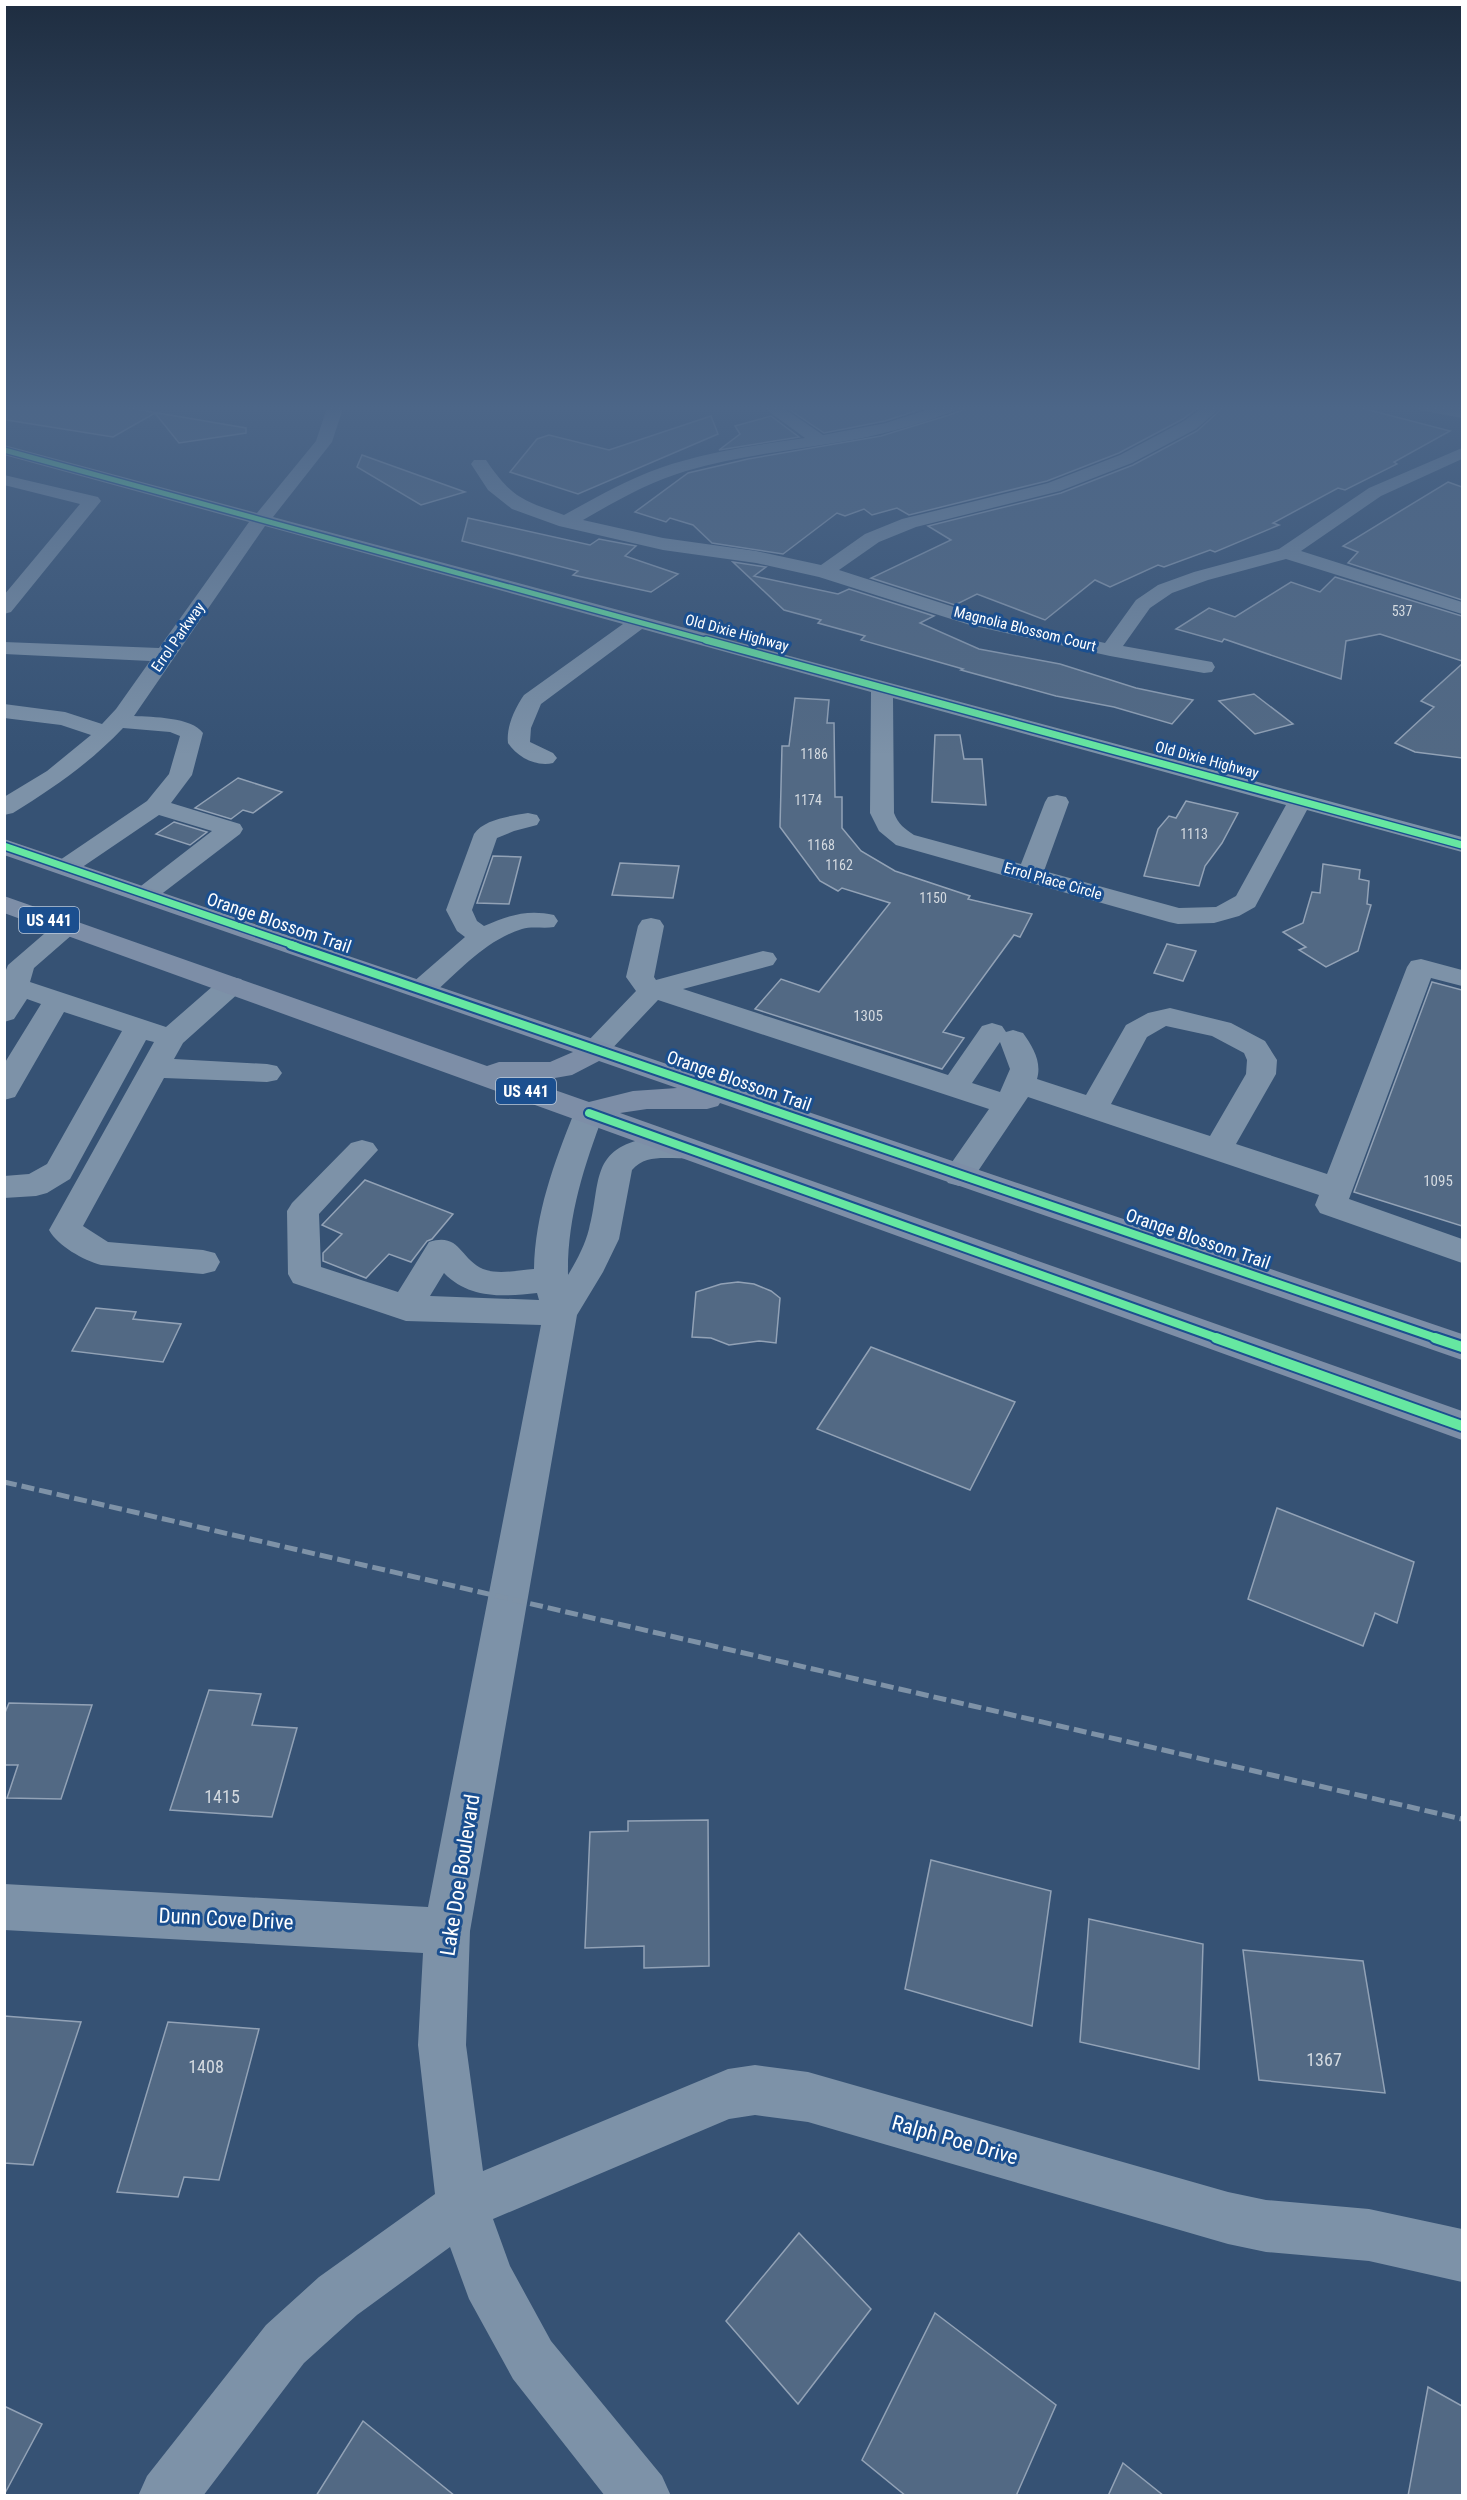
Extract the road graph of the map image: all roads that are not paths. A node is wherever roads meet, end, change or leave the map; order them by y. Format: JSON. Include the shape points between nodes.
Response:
{"nodes":[{"id":1,"x":75,"y":522,"type":"edge"},
{"id":2,"x":260,"y":522,"type":"edge"},
{"id":3,"x":267,"y":522,"type":"edge"},
{"id":4,"x":566,"y":522,"type":"edge"},
{"id":5,"x":914,"y":522,"type":"edge"},
{"id":6,"x":1332,"y":522,"type":"edge"},
{"id":7,"x":1286,"y":553,"type":"junction"},
{"id":8,"x":824,"y":572,"type":"junction"},
{"id":9,"x":4,"y":608,"type":"edge"},
{"id":10,"x":1462,"y":608,"type":"edge"},
{"id":11,"x":639,"y":622,"type":"junction"},
{"id":12,"x":4,"y":648,"type":"edge"},
{"id":13,"x":1110,"y":650,"type":"junction"},
{"id":14,"x":166,"y":655,"type":"junction"},
{"id":15,"x":1204,"y":667,"type":"dead end"},
{"id":16,"x":882,"y":688,"type":"junction"},
{"id":17,"x":4,"y":711,"type":"edge"},
{"id":18,"x":112,"y":727,"type":"junction"},
{"id":19,"x":545,"y":758,"type":"dead end"},
{"id":20,"x":1300,"y":801,"type":"junction"},
{"id":21,"x":1057,"y":802,"type":"dead end"},
{"id":22,"x":156,"y":806,"type":"junction"},
{"id":23,"x":4,"y":808,"type":"edge"},
{"id":24,"x":528,"y":820,"type":"dead end"},
{"id":25,"x":1462,"y":845,"type":"edge"},
{"id":26,"x":4,"y":846,"type":"edge"},
{"id":27,"x":66,"y":867,"type":"junction"},
{"id":28,"x":1030,"y":875,"type":"junction"},
{"id":29,"x":146,"y":894,"type":"junction"},
{"id":30,"x":4,"y":904,"type":"edge"},
{"id":31,"x":545,"y":921,"type":"dead end"},
{"id":32,"x":651,"y":926,"type":"dead end"},
{"id":33,"x":68,"y":927,"type":"junction"},
{"id":34,"x":482,"y":937,"type":"junction"},
{"id":35,"x":763,"y":959,"type":"dead end"},
{"id":36,"x":14,"y":970,"type":"edge"},
{"id":37,"x":1462,"y":978,"type":"edge"},
{"id":38,"x":231,"y":985,"type":"junction"},
{"id":39,"x":422,"y":989,"type":"junction"},
{"id":40,"x":653,"y":989,"type":"junction"},
{"id":41,"x":57,"y":1000,"type":"junction"},
{"id":42,"x":4,"y":1012,"type":"edge"},
{"id":43,"x":139,"y":1027,"type":"junction"},
{"id":44,"x":171,"y":1038,"type":"junction"},
{"id":45,"x":597,"y":1049,"type":"junction"},
{"id":46,"x":154,"y":1068,"type":"junction"},
{"id":47,"x":464,"y":1069,"type":"junction"},
{"id":48,"x":267,"y":1072,"type":"dead end"},
{"id":49,"x":954,"y":1088,"type":"junction"},
{"id":50,"x":4,"y":1090,"type":"edge"},
{"id":51,"x":1014,"y":1095,"type":"junction"},
{"id":52,"x":748,"y":1101,"type":"junction"},
{"id":53,"x":1103,"y":1112,"type":"junction"},
{"id":54,"x":589,"y":1113,"type":"junction"},
{"id":55,"x":1207,"y":1146,"type":"junction"},
{"id":56,"x":688,"y":1149,"type":"junction"},
{"id":57,"x":362,"y":1150,"type":"dead end"},
{"id":58,"x":959,"y":1175,"type":"junction"},
{"id":59,"x":4,"y":1187,"type":"edge"},
{"id":60,"x":1337,"y":1190,"type":"junction"},
{"id":61,"x":1462,"y":1251,"type":"edge"},
{"id":62,"x":203,"y":1262,"type":"dead end"},
{"id":63,"x":551,"y":1279,"type":"junction"},
{"id":64,"x":406,"y":1308,"type":"junction"},
{"id":65,"x":560,"y":1313,"type":"junction"},
{"id":66,"x":1462,"y":1347,"type":"edge"},
{"id":67,"x":1462,"y":1426,"type":"edge"},
{"id":68,"x":4,"y":1907,"type":"edge"},
{"id":69,"x":447,"y":1931,"type":"junction"},
{"id":70,"x":462,"y":2206,"type":"junction"},
{"id":71,"x":1462,"y":2256,"type":"edge"},
{"id":72,"x":167,"y":2496,"type":"edge"},
{"id":73,"x":642,"y":2496,"type":"edge"}],
"edges":[{"from":1,"to":9,"type":"street"},
{"from":2,"to":14,"type":"street","name":"Errol Parkway"},
{"from":3,"to":11,"type":"street","name":"Old Dixie Highway"},
{"from":4,"to":8,"type":"street","name":"Magnolia Blossom Court","via":[[663,544],[756,557]]},
{"from":5,"to":8,"type":"street","via":[[872,538]]},
{"from":6,"to":7,"type":"street"},
{"from":7,"to":10,"type":"street"},
{"from":7,"to":13,"type":"street","via":[[1165,589],[1143,604]]},
{"from":8,"to":13,"type":"street","name":"Magnolia Blossom Court","via":[[977,621]]},
{"from":11,"to":16,"type":"street","name":"Old Dixie Highway"},
{"from":11,"to":19,"type":"street","via":[[532,700],[519,742]]},
{"from":12,"to":14,"type":"street"},
{"from":13,"to":15,"type":"street","name":"Magnolia Blossom Court"},
{"from":14,"to":18,"type":"street","name":"Errol Parkway"},
{"from":16,"to":20,"type":"street","name":"Old Dixie Highway"},
{"from":16,"to":28,"type":"street","name":"Errol Place Circle","via":[[882,813],[891,831],[905,840]]},
{"from":17,"to":18,"type":"street"},
{"from":18,"to":22,"type":"street","via":[[174,726],[192,733],[180,775]]},
{"from":18,"to":23,"type":"street","name":"Errol Parkway","via":[[55,776]]},
{"from":20,"to":25,"type":"street","name":"Old Dixie Highway"},
{"from":20,"to":28,"type":"street","name":"Errol Place Circle","via":[[1246,901],[1216,916],[1178,916]]},
{"from":21,"to":28,"type":"street"},
{"from":22,"to":27,"type":"street"},
{"from":22,"to":29,"type":"street","via":[[231,829]]},
{"from":24,"to":34,"type":"street","via":[[486,834],[459,910],[466,925]]},
{"from":26,"to":27,"type":"main road","name":"Orange Blossom Trail"},
{"from":27,"to":29,"type":"main road","name":"Orange Blossom Trail"},
{"from":29,"to":39,"type":"main road","name":"Orange Blossom Trail"},
{"from":30,"to":33,"type":"main road","number":"US 441"},
{"from":31,"to":34,"type":"street","via":[[520,920]]},
{"from":32,"to":40,"type":"street","via":[[640,977],[642,983]]},
{"from":33,"to":36,"type":"street"},
{"from":33,"to":38,"type":"main road","number":"US 441"},
{"from":34,"to":39,"type":"street"},
{"from":35,"to":40,"type":"street"},
{"from":36,"to":41,"type":"street"},
{"from":36,"to":42,"type":"street","via":[[14,998]]},
{"from":37,"to":60,"type":"street","via":[[1421,967]]},
{"from":38,"to":44,"type":"street"},
{"from":38,"to":47,"type":"main road","number":"US 441"},
{"from":39,"to":45,"type":"main road","name":"Orange Blossom Trail"},
{"from":40,"to":45,"type":"street"},
{"from":40,"to":49,"type":"street"},
{"from":41,"to":43,"type":"street"},
{"from":41,"to":50,"type":"street"},
{"from":43,"to":44,"type":"street"},
{"from":43,"to":59,"type":"street","via":[[59,1171],[36,1185]]},
{"from":44,"to":46,"type":"street"},
{"from":45,"to":47,"type":"main road","via":[[579,1063],[542,1072]]},
{"from":45,"to":52,"type":"main road","name":"Orange Blossom Trail"},
{"from":46,"to":48,"type":"street"},
{"from":46,"to":62,"type":"street","via":[[65,1230],[101,1253]]},
{"from":47,"to":54,"type":"main road","number":"US 441"},
{"from":49,"to":51,"type":"street"},
{"from":49,"to":51,"type":"street","via":[[1003,1036],[1023,1057],[1025,1071]]},
{"from":51,"to":53,"type":"street"},
{"from":51,"to":58,"type":"street"},
{"from":52,"to":54,"type":"main road","via":[[664,1096],[627,1100]]},
{"from":52,"to":58,"type":"main road","name":"Orange Blossom Trail"},
{"from":53,"to":55,"type":"street"},
{"from":53,"to":55,"type":"street","via":[[1157,1038],[1177,1030],[1204,1037],[1230,1047],[1238,1057],[1237,1073]]},
{"from":54,"to":56,"type":"main road","number":"US 441"},
{"from":54,"to":63,"type":"street","name":"Lake Doe Boulevard","via":[[571,1159],[555,1219]]},
{"from":55,"to":60,"type":"street"},
{"from":56,"to":65,"type":"street","name":"Lake Doe Boulevard","via":[[659,1148],[625,1158],[616,1171],[599,1247]]},
{"from":56,"to":67,"type":"main road","number":"US 441"},
{"from":57,"to":64,"type":"street","via":[[303,1211],[306,1274]]},
{"from":58,"to":66,"type":"main road","name":"Orange Blossom Trail"},
{"from":60,"to":61,"type":"street","via":[[1331,1205]]},
{"from":63,"to":64,"type":"street","via":[[478,1282],[441,1250]]},
{"from":63,"to":65,"type":"street","name":"Lake Doe Boulevard"},
{"from":64,"to":65,"type":"street"},
{"from":65,"to":69,"type":"street","name":"Lake Doe Boulevard"},
{"from":68,"to":69,"type":"street","name":"Dunn Cove Drive"},
{"from":69,"to":70,"type":"street","name":"Lake Doe Boulevard","via":[[442,2045]]},
{"from":70,"to":71,"type":"street","name":"Ralph Poe Drive","via":[[728,2094],[755,2090],[808,2097],[1228,2218],[1266,2226],[1369,2235]]},
{"from":70,"to":72,"type":"street","name":"Ralph Poe Drive","via":[[338,2296],[285,2344]]},
{"from":70,"to":73,"type":"street","name":"Lake Doe Boulevard","via":[[488,2280],[532,2360]]}]}
